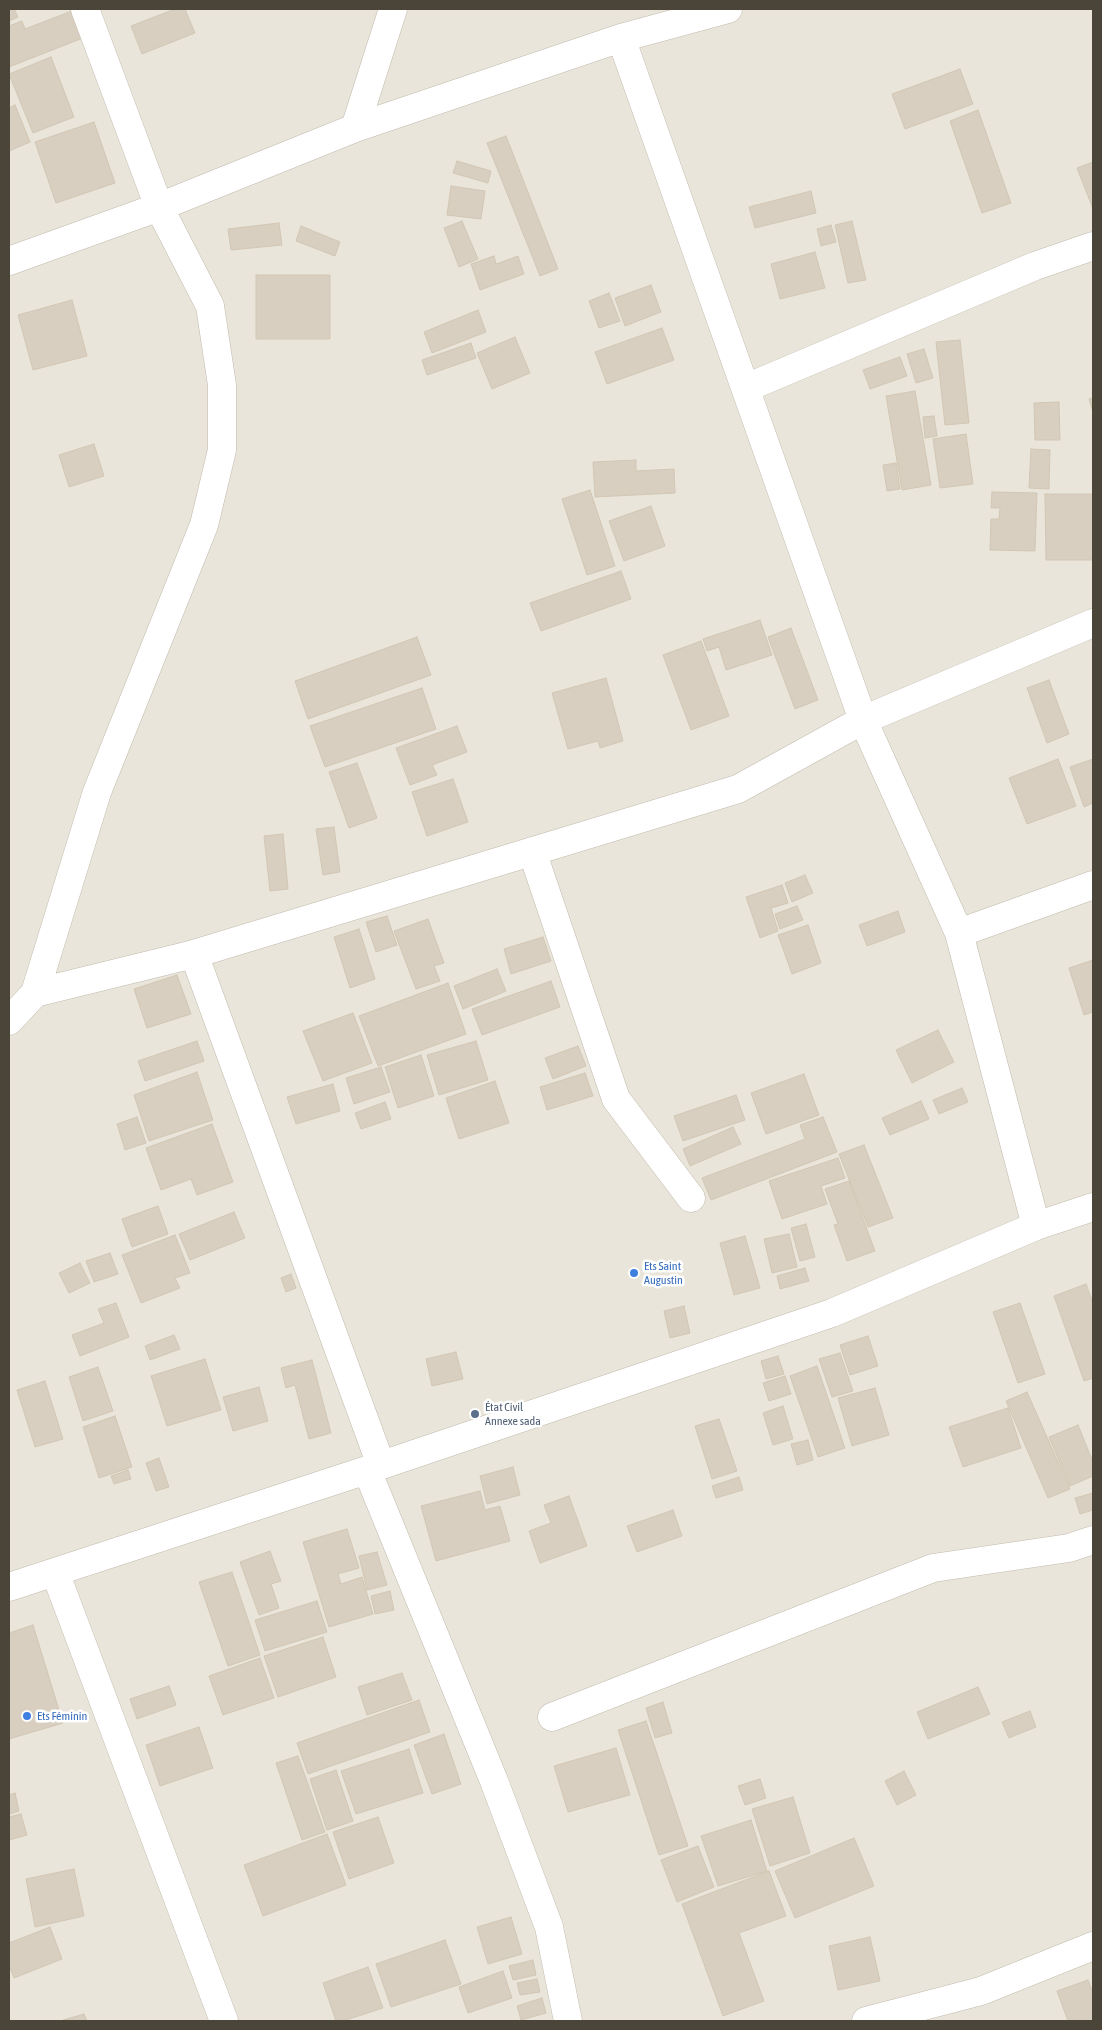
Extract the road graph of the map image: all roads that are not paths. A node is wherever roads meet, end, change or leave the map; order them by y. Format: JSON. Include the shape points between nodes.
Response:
{"nodes":[{"id":1,"x":85,"y":9,"type":"edge"},
{"id":2,"x":393,"y":9,"type":"edge"},
{"id":3,"x":728,"y":9,"type":"edge"},
{"id":4,"x":621,"y":38,"type":"junction"},
{"id":5,"x":355,"y":128,"type":"junction"},
{"id":6,"x":159,"y":207,"type":"junction"},
{"id":7,"x":1093,"y":246,"type":"edge"},
{"id":8,"x":9,"y":261,"type":"edge"},
{"id":9,"x":746,"y":388,"type":"junction"},
{"id":10,"x":1093,"y":623,"type":"edge"},
{"id":11,"x":863,"y":720,"type":"junction"},
{"id":12,"x":532,"y":851,"type":"junction"},
{"id":13,"x":1093,"y":884,"type":"edge"},
{"id":14,"x":959,"y":933,"type":"junction"},
{"id":15,"x":194,"y":954,"type":"junction"},
{"id":16,"x":35,"y":993,"type":"junction"},
{"id":17,"x":9,"y":1021,"type":"edge"},
{"id":18,"x":692,"y":1198,"type":"dead end"},
{"id":19,"x":1093,"y":1207,"type":"edge"},
{"id":20,"x":1036,"y":1226,"type":"junction"},
{"id":21,"x":374,"y":1467,"type":"junction"},
{"id":22,"x":1093,"y":1540,"type":"edge"},
{"id":23,"x":55,"y":1572,"type":"junction"},
{"id":24,"x":9,"y":1587,"type":"edge"},
{"id":25,"x":552,"y":1717,"type":"dead end"},
{"id":26,"x":1093,"y":1946,"type":"edge"},
{"id":27,"x":224,"y":2021,"type":"edge"},
{"id":28,"x":568,"y":2021,"type":"edge"},
{"id":29,"x":866,"y":2021,"type":"edge"}],
"edges":[{"from":1,"to":6,"type":"street"},
{"from":2,"to":5,"type":"street"},
{"from":3,"to":4,"type":"street"},
{"from":4,"to":5,"type":"street"},
{"from":4,"to":9,"type":"street"},
{"from":5,"to":6,"type":"street"},
{"from":6,"to":8,"type":"street"},
{"from":6,"to":16,"type":"street","via":[[210,306],[222,385],[222,450],[204,525],[97,792]]},
{"from":7,"to":9,"type":"street","via":[[1035,266]]},
{"from":9,"to":11,"type":"street"},
{"from":10,"to":11,"type":"street"},
{"from":11,"to":12,"type":"street","via":[[738,789]]},
{"from":11,"to":14,"type":"street"},
{"from":12,"to":15,"type":"street"},
{"from":12,"to":18,"type":"street","via":[[616,1099]]},
{"from":13,"to":14,"type":"street"},
{"from":14,"to":20,"type":"street"},
{"from":15,"to":16,"type":"street"},
{"from":15,"to":21,"type":"street"},
{"from":16,"to":17,"type":"street"},
{"from":19,"to":20,"type":"street"},
{"from":20,"to":21,"type":"street","via":[[832,1314]]},
{"from":21,"to":23,"type":"street"},
{"from":21,"to":28,"type":"street","via":[[550,1927]]},
{"from":22,"to":25,"type":"street","via":[[1069,1548],[933,1568]]},
{"from":23,"to":24,"type":"street"},
{"from":23,"to":27,"type":"street"},
{"from":26,"to":29,"type":"street","via":[[981,1991]]}]}
